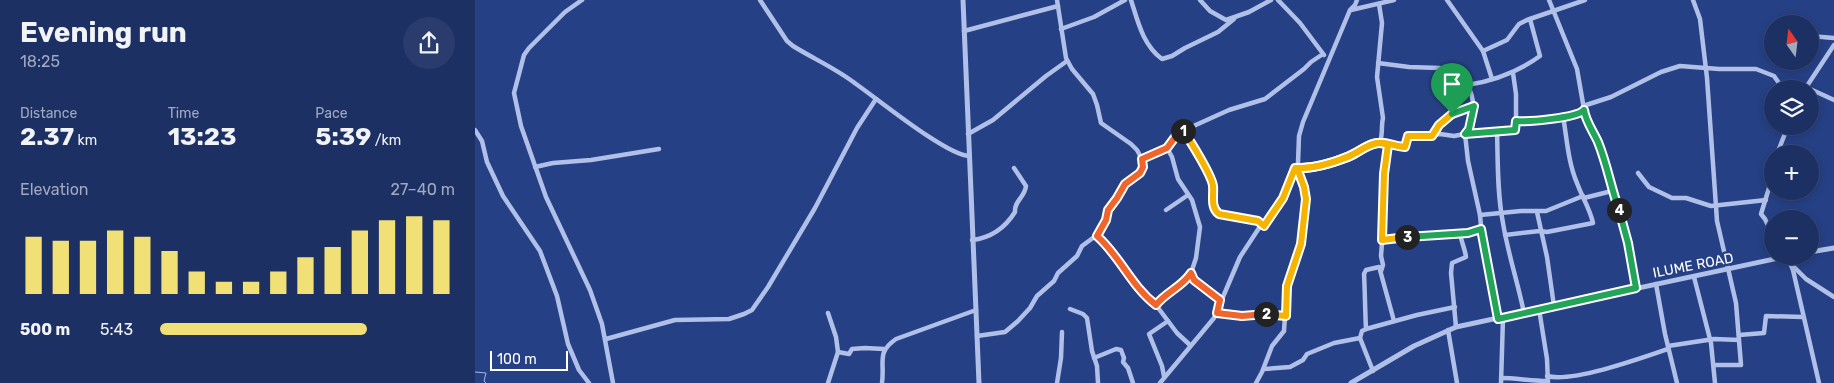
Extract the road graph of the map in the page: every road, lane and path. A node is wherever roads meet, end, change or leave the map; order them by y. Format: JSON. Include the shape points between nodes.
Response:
{"nodes":[{"id":1,"x":582,"y":0,"type":"edge"},
{"id":2,"x":760,"y":0,"type":"edge"},
{"id":3,"x":963,"y":0,"type":"edge"},
{"id":4,"x":1125,"y":0,"type":"edge"},
{"id":5,"x":1131,"y":0,"type":"edge"},
{"id":6,"x":1200,"y":0,"type":"edge"},
{"id":7,"x":1271,"y":0,"type":"edge"},
{"id":8,"x":1278,"y":0,"type":"edge"},
{"id":9,"x":1355,"y":0,"type":"edge"},
{"id":10,"x":1394,"y":0,"type":"edge"},
{"id":11,"x":1447,"y":0,"type":"edge"},
{"id":12,"x":1549,"y":0,"type":"edge"},
{"id":13,"x":1585,"y":0,"type":"edge"},
{"id":14,"x":1693,"y":0,"type":"edge"},
{"id":15,"x":1579,"y":1,"type":"edge"},
{"id":16,"x":1058,"y":2,"type":"edge"},
{"id":17,"x":1379,"y":4,"type":"junction"},
{"id":18,"x":1350,"y":10,"type":"junction"},
{"id":19,"x":1553,"y":11,"type":"junction"},
{"id":20,"x":1530,"y":18,"type":"junction"},
{"id":21,"x":1234,"y":19,"type":"junction"},
{"id":22,"x":1061,"y":29,"type":"junction"},
{"id":23,"x":964,"y":31,"type":"junction"},
{"id":24,"x":1819,"y":37,"type":"edge"},
{"id":25,"x":1834,"y":38,"type":"edge"},
{"id":26,"x":1834,"y":45,"type":"edge"},
{"id":27,"x":1483,"y":51,"type":"junction"},
{"id":28,"x":1323,"y":54,"type":"junction"},
{"id":29,"x":1329,"y":60,"type":"junction"},
{"id":30,"x":1067,"y":61,"type":"junction"},
{"id":31,"x":1378,"y":63,"type":"junction"},
{"id":32,"x":1706,"y":68,"type":"junction"},
{"id":33,"x":1513,"y":73,"type":"junction"},
{"id":34,"x":1492,"y":79,"type":"junction"},
{"id":35,"x":1777,"y":80,"type":"edge"},
{"id":36,"x":1813,"y":80,"type":"edge"},
{"id":37,"x":1467,"y":85,"type":"junction"},
{"id":38,"x":1819,"y":93,"type":"edge"},
{"id":39,"x":876,"y":99,"type":"junction"},
{"id":40,"x":1834,"y":100,"type":"edge"},
{"id":41,"x":1474,"y":106,"type":"junction"},
{"id":42,"x":1583,"y":108,"type":"junction"},
{"id":43,"x":1563,"y":116,"type":"junction"},
{"id":44,"x":1516,"y":121,"type":"junction"},
{"id":45,"x":475,"y":130,"type":"edge"},
{"id":46,"x":1184,"y":131,"type":"junction"},
{"id":47,"x":1497,"y":131,"type":"junction"},
{"id":48,"x":969,"y":134,"type":"junction"},
{"id":49,"x":1465,"y":134,"type":"junction"},
{"id":50,"x":1432,"y":136,"type":"junction"},
{"id":51,"x":1380,"y":142,"type":"junction"},
{"id":52,"x":1388,"y":145,"type":"junction"},
{"id":53,"x":1167,"y":148,"type":"junction"},
{"id":54,"x":659,"y":149,"type":"dead end"},
{"id":55,"x":969,"y":156,"type":"junction"},
{"id":56,"x":1142,"y":159,"type":"junction"},
{"id":57,"x":535,"y":167,"type":"junction"},
{"id":58,"x":1013,"y":168,"type":"dead end"},
{"id":59,"x":1296,"y":168,"type":"junction"},
{"id":60,"x":1637,"y":173,"type":"dead end"},
{"id":61,"x":1612,"y":192,"type":"junction"},
{"id":62,"x":1188,"y":195,"type":"junction"},
{"id":63,"x":1584,"y":197,"type":"junction"},
{"id":64,"x":1766,"y":200,"type":"joint"},
{"id":65,"x":1716,"y":206,"type":"junction"},
{"id":66,"x":1166,"y":210,"type":"dead end"},
{"id":67,"x":1501,"y":212,"type":"junction"},
{"id":68,"x":1537,"y":212,"type":"junction"},
{"id":69,"x":1479,"y":215,"type":"junction"},
{"id":70,"x":1764,"y":218,"type":"edge"},
{"id":71,"x":1264,"y":226,"type":"junction"},
{"id":72,"x":1481,"y":229,"type":"junction"},
{"id":73,"x":1540,"y":230,"type":"junction"},
{"id":74,"x":1460,"y":233,"type":"junction"},
{"id":75,"x":1505,"y":235,"type":"junction"},
{"id":76,"x":1097,"y":236,"type":"junction"},
{"id":77,"x":972,"y":240,"type":"junction"},
{"id":78,"x":1382,"y":240,"type":"junction"},
{"id":79,"x":1834,"y":248,"type":"edge"},
{"id":80,"x":1819,"y":250,"type":"edge"},
{"id":81,"x":1764,"y":262,"type":"edge"},
{"id":82,"x":1790,"y":265,"type":"edge"},
{"id":83,"x":1792,"y":265,"type":"edge"},
{"id":84,"x":1379,"y":267,"type":"junction"},
{"id":85,"x":1729,"y":270,"type":"junction"},
{"id":86,"x":1191,"y":273,"type":"junction"},
{"id":87,"x":1694,"y":277,"type":"junction"},
{"id":88,"x":1656,"y":284,"type":"junction"},
{"id":89,"x":1636,"y":288,"type":"junction"},
{"id":90,"x":1834,"y":296,"type":"edge"},
{"id":91,"x":1220,"y":300,"type":"junction"},
{"id":92,"x":1156,"y":305,"type":"junction"},
{"id":93,"x":1554,"y":306,"type":"junction"},
{"id":94,"x":1455,"y":307,"type":"junction"},
{"id":95,"x":1070,"y":309,"type":"dead end"},
{"id":96,"x":1539,"y":309,"type":"junction"},
{"id":97,"x":975,"y":310,"type":"junction"},
{"id":98,"x":829,"y":313,"type":"dead end"},
{"id":99,"x":1217,"y":313,"type":"junction"},
{"id":100,"x":1524,"y":313,"type":"junction"},
{"id":101,"x":1286,"y":316,"type":"junction"},
{"id":102,"x":1803,"y":316,"type":"junction"},
{"id":103,"x":1501,"y":318,"type":"junction"},
{"id":104,"x":1168,"y":321,"type":"junction"},
{"id":105,"x":1393,"y":321,"type":"junction"},
{"id":106,"x":1456,"y":327,"type":"junction"},
{"id":107,"x":1366,"y":329,"type":"junction"},
{"id":108,"x":1448,"y":330,"type":"junction"},
{"id":109,"x":1061,"y":332,"type":"dead end"},
{"id":110,"x":977,"y":336,"type":"junction"},
{"id":111,"x":1739,"y":337,"type":"junction"},
{"id":112,"x":1360,"y":338,"type":"junction"},
{"id":113,"x":606,"y":339,"type":"junction"},
{"id":114,"x":1711,"y":340,"type":"junction"},
{"id":115,"x":1190,"y":345,"type":"junction"},
{"id":116,"x":1668,"y":348,"type":"junction"},
{"id":117,"x":884,"y":349,"type":"junction"},
{"id":118,"x":838,"y":352,"type":"junction"},
{"id":119,"x":1094,"y":358,"type":"junction"},
{"id":120,"x":1714,"y":365,"type":"junction"},
{"id":121,"x":1264,"y":368,"type":"junction"},
{"id":122,"x":1373,"y":371,"type":"junction"},
{"id":123,"x":1165,"y":376,"type":"junction"},
{"id":124,"x":1547,"y":380,"type":"edge"},
{"id":125,"x":1501,"y":381,"type":"edge"},
{"id":126,"x":589,"y":383,"type":"edge"},
{"id":127,"x":613,"y":383,"type":"edge"},
{"id":128,"x":828,"y":383,"type":"edge"},
{"id":129,"x":882,"y":383,"type":"edge"},
{"id":130,"x":979,"y":383,"type":"edge"},
{"id":131,"x":1057,"y":383,"type":"edge"},
{"id":132,"x":1098,"y":383,"type":"edge"},
{"id":133,"x":1133,"y":383,"type":"edge"},
{"id":134,"x":1160,"y":383,"type":"edge"},
{"id":135,"x":1256,"y":383,"type":"edge"},
{"id":136,"x":1351,"y":383,"type":"edge"},
{"id":137,"x":1457,"y":383,"type":"edge"},
{"id":138,"x":1677,"y":383,"type":"edge"},
{"id":139,"x":1715,"y":383,"type":"edge"},
{"id":140,"x":1819,"y":383,"type":"edge"}],
"edges":[{"from":1,"to":57,"type":"street","via":[[565,12],[529,48],[515,83],[515,102]]},
{"from":2,"to":39,"type":"street","via":[[787,41]]},
{"from":3,"to":23,"type":"street"},
{"from":4,"to":22,"type":"street","via":[[1094,17]]},
{"from":5,"to":21,"type":"street","via":[[1147,44],[1162,59],[1218,32]]},
{"from":6,"to":21,"type":"street","via":[[1216,16]]},
{"from":7,"to":21,"type":"street"},
{"from":8,"to":28,"type":"street"},
{"from":9,"to":18,"type":"street"},
{"from":10,"to":17,"type":"street"},
{"from":11,"to":27,"type":"street"},
{"from":12,"to":19,"type":"street"},
{"from":13,"to":15,"type":"street"},
{"from":14,"to":32,"type":"street","via":[[1700,19]]},
{"from":15,"to":19,"type":"street"},
{"from":16,"to":22,"type":"street"},
{"from":16,"to":23,"type":"street"},
{"from":17,"to":18,"type":"street"},
{"from":17,"to":31,"type":"street","via":[[1382,23]]},
{"from":18,"to":29,"type":"street"},
{"from":19,"to":20,"type":"street"},
{"from":19,"to":42,"type":"street","via":[[1577,69]]},
{"from":20,"to":27,"type":"street","via":[[1519,24],[1507,40]]},
{"from":20,"to":33,"type":"street","via":[[1540,56]]},
{"from":22,"to":30,"type":"street"},
{"from":23,"to":48,"type":"street"},
{"from":24,"to":25,"type":"street"},
{"from":26,"to":36,"type":"street"},
{"from":27,"to":34,"type":"street"},
{"from":28,"to":29,"type":"street"},
{"from":28,"to":46,"type":"street","via":[[1265,99],[1229,110]]},
{"from":29,"to":59,"type":"street","via":[[1303,122]]},
{"from":30,"to":48,"type":"street","via":[[993,120]]},
{"from":30,"to":56,"type":"street","via":[[1093,94],[1101,123],[1134,146]]},
{"from":31,"to":37,"type":"street","via":[[1440,68],[1443,83],[1463,82]]},
{"from":31,"to":51,"type":"street","via":[[1383,118]]},
{"from":32,"to":35,"type":"street","via":[[1755,69]]},
{"from":32,"to":42,"type":"street","via":[[1680,66],[1661,72]]},
{"from":32,"to":65,"type":"street"},
{"from":33,"to":34,"type":"street"},
{"from":33,"to":44,"type":"street"},
{"from":34,"to":37,"type":"street"},
{"from":37,"to":41,"type":"street"},
{"from":38,"to":40,"type":"street"},
{"from":39,"to":55,"type":"street","via":[[955,153]]},
{"from":39,"to":113,"type":"street","via":[[769,287],[752,310],[729,319],[675,320]]},
{"from":41,"to":49,"type":"street"},
{"from":41,"to":50,"type":"street","via":[[1447,117]]},
{"from":42,"to":43,"type":"street","via":[[1581,113]]},
{"from":42,"to":61,"type":"street","via":[[1603,156]]},
{"from":43,"to":44,"type":"street"},
{"from":43,"to":63,"type":"street","via":[[1570,162]]},
{"from":44,"to":47,"type":"street","via":[[1515,130]]},
{"from":45,"to":126,"type":"street","via":[[503,196],[543,257],[557,296],[567,344]]},
{"from":46,"to":53,"type":"street","via":[[1178,133]]},
{"from":46,"to":71,"type":"street","via":[[1211,178],[1215,212],[1258,221]]},
{"from":47,"to":49,"type":"street"},
{"from":47,"to":67,"type":"street"},
{"from":48,"to":55,"type":"street"},
{"from":49,"to":50,"type":"street"},
{"from":49,"to":69,"type":"street"},
{"from":50,"to":52,"type":"street","via":[[1408,136],[1405,147]]},
{"from":51,"to":52,"type":"street"},
{"from":51,"to":59,"type":"street","via":[[1365,146],[1341,160]]},
{"from":52,"to":78,"type":"street"},
{"from":53,"to":56,"type":"street"},
{"from":53,"to":62,"type":"street","via":[[1178,179]]},
{"from":54,"to":57,"type":"street"},
{"from":55,"to":77,"type":"street"},
{"from":56,"to":76,"type":"street","via":[[1140,173],[1125,184],[1108,210]]},
{"from":57,"to":113,"type":"street","via":[[590,290]]},
{"from":58,"to":77,"type":"street","via":[[1026,186],[1025,193],[1014,207],[1015,212],[993,234]]},
{"from":59,"to":71,"type":"street","via":[[1283,198]]},
{"from":59,"to":101,"type":"street","via":[[1306,199],[1301,244],[1287,286]]},
{"from":60,"to":65,"type":"street","via":[[1649,186],[1669,197]]},
{"from":61,"to":63,"type":"street"},
{"from":61,"to":89,"type":"street","via":[[1625,228]]},
{"from":62,"to":66,"type":"street"},
{"from":62,"to":86,"type":"street","via":[[1200,227]]},
{"from":63,"to":68,"type":"street"},
{"from":63,"to":73,"type":"street","via":[[1593,222],[1591,225],[1547,232]]},
{"from":64,"to":65,"type":"street"},
{"from":64,"to":70,"type":"street","via":[[1761,214]]},
{"from":65,"to":85,"type":"street"},
{"from":67,"to":68,"type":"street"},
{"from":67,"to":69,"type":"street"},
{"from":67,"to":75,"type":"street"},
{"from":68,"to":73,"type":"street"},
{"from":69,"to":72,"type":"street"},
{"from":71,"to":91,"type":"street","via":[[1259,228],[1240,257]]},
{"from":72,"to":74,"type":"street"},
{"from":72,"to":103,"type":"street"},
{"from":73,"to":75,"type":"street"},
{"from":73,"to":93,"type":"street"},
{"from":74,"to":78,"type":"street"},
{"from":74,"to":94,"type":"street","via":[[1465,257],[1452,263]]},
{"from":75,"to":100,"type":"street"},
{"from":76,"to":92,"type":"street","via":[[1143,294]]},
{"from":76,"to":110,"type":"street","via":[[1082,246],[1077,256],[1011,327],[1001,333]]},
{"from":77,"to":97,"type":"street"},
{"from":78,"to":84,"type":"street","via":[[1381,271]]},
{"from":79,"to":80,"type":"street"},
{"from":81,"to":85,"type":"street","name":"ILUME ROAD"},
{"from":82,"to":102,"type":"street"},
{"from":83,"to":90,"type":"street"},
{"from":84,"to":105,"type":"street"},
{"from":84,"to":107,"type":"street","via":[[1366,270],[1364,274]]},
{"from":85,"to":87,"type":"street","name":"ILUME ROAD"},
{"from":85,"to":111,"type":"street"},
{"from":86,"to":91,"type":"street","via":[[1194,280]]},
{"from":86,"to":92,"type":"street"},
{"from":87,"to":88,"type":"street","name":"ILUME ROAD"},
{"from":87,"to":114,"type":"street"},
{"from":88,"to":89,"type":"street","name":"ILUME ROAD"},
{"from":88,"to":116,"type":"street"},
{"from":89,"to":93,"type":"street","name":"ILUME ROAD"},
{"from":91,"to":99,"type":"street"},
{"from":92,"to":104,"type":"street"},
{"from":93,"to":96,"type":"street","name":"ILUME ROAD"},
{"from":94,"to":105,"type":"street"},
{"from":94,"to":106,"type":"street"},
{"from":95,"to":119,"type":"street","via":[[1087,318]]},
{"from":96,"to":100,"type":"street","name":"ILUME ROAD"},
{"from":96,"to":124,"type":"street"},
{"from":97,"to":110,"type":"street"},
{"from":97,"to":117,"type":"street","via":[[897,339]]},
{"from":98,"to":118,"type":"street"},
{"from":99,"to":101,"type":"street"},
{"from":99,"to":115,"type":"street"},
{"from":100,"to":103,"type":"street","name":"ILUME ROAD"},
{"from":101,"to":121,"type":"street","via":[[1284,331],[1272,346]]},
{"from":102,"to":111,"type":"street","via":[[1766,316],[1764,333]]},
{"from":102,"to":140,"type":"street"},
{"from":103,"to":106,"type":"street","name":"ILUME ROAD"},
{"from":103,"to":125,"type":"street"},
{"from":104,"to":115,"type":"street"},
{"from":104,"to":123,"type":"street","via":[[1149,334]]},
{"from":105,"to":107,"type":"street"},
{"from":106,"to":108,"type":"street","name":"ILUME ROAD"},
{"from":107,"to":112,"type":"street","via":[[1362,330]]},
{"from":108,"to":122,"type":"street","name":"ILUME ROAD"},
{"from":108,"to":137,"type":"street"},
{"from":109,"to":131,"type":"street"},
{"from":110,"to":130,"type":"street"},
{"from":111,"to":114,"type":"street"},
{"from":111,"to":120,"type":"street","via":[[1741,366]]},
{"from":112,"to":121,"type":"street","via":[[1334,343],[1307,354],[1290,367]]},
{"from":112,"to":122,"type":"street"},
{"from":113,"to":127,"type":"street"},
{"from":114,"to":116,"type":"street"},
{"from":114,"to":120,"type":"street"},
{"from":115,"to":123,"type":"street"},
{"from":116,"to":124,"type":"street","via":[[1606,369]]},
{"from":116,"to":138,"type":"street"},
{"from":117,"to":118,"type":"street","via":[[852,349],[849,354]]},
{"from":117,"to":129,"type":"street"},
{"from":118,"to":128,"type":"street"},
{"from":119,"to":132,"type":"street"},
{"from":119,"to":133,"type":"street","via":[[1121,350]]},
{"from":120,"to":139,"type":"street"},
{"from":121,"to":135,"type":"street"},
{"from":122,"to":136,"type":"street","name":"ILUME ROAD"},
{"from":123,"to":134,"type":"street"},
{"from":124,"to":125,"type":"street","via":[[1518,378]]}]}
